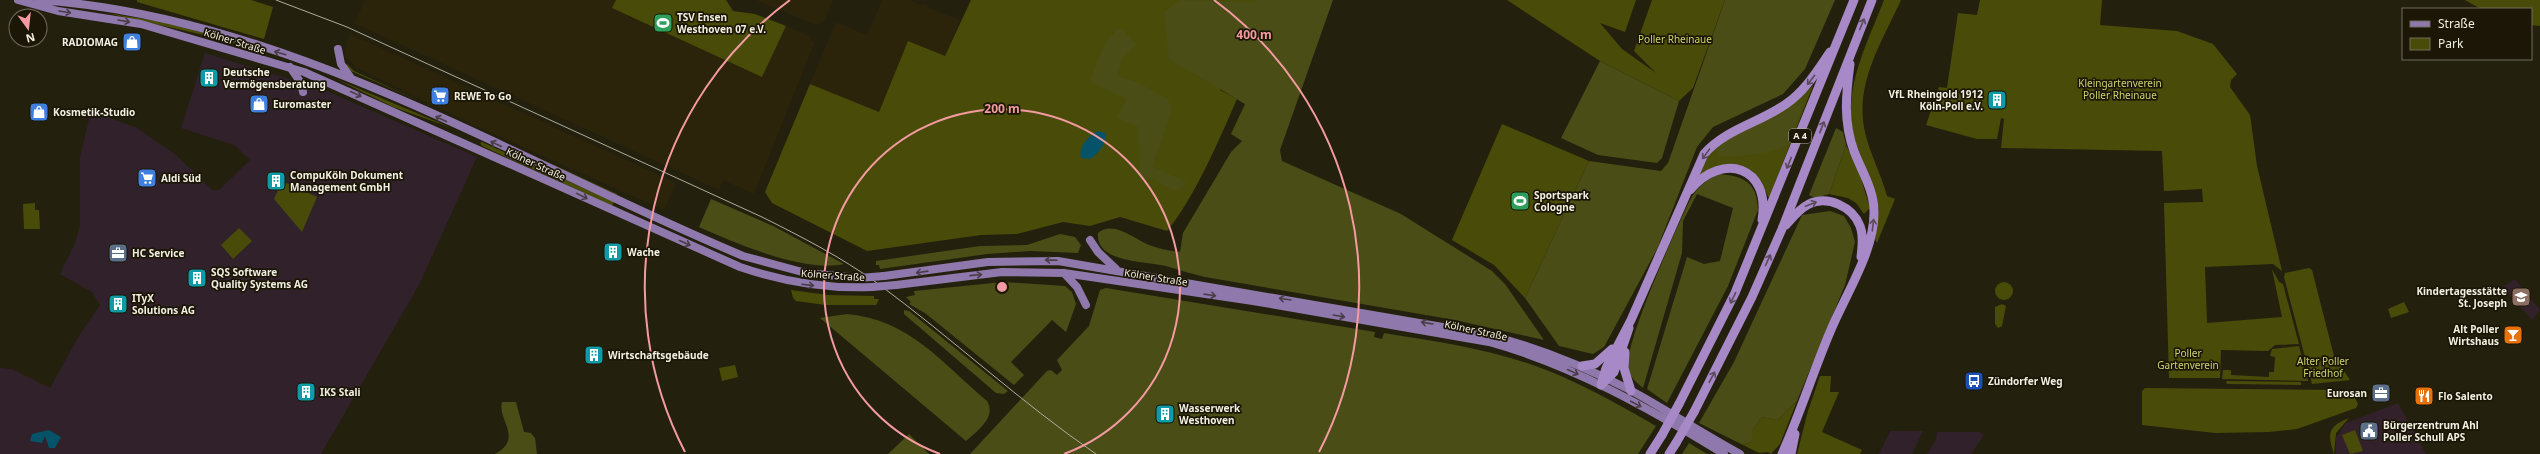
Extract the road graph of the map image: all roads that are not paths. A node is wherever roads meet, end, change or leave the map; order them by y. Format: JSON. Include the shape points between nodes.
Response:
{"nodes":[{"id":1,"x":18,"y":0,"type":"edge"},
{"id":2,"x":38,"y":0,"type":"edge"},
{"id":3,"x":1854,"y":0,"type":"edge"},
{"id":4,"x":1872,"y":0,"type":"edge"},
{"id":5,"x":1840,"y":36,"type":"junction"},
{"id":6,"x":338,"y":49,"type":"dead end"},
{"id":7,"x":1853,"y":49,"type":"junction"},
{"id":8,"x":290,"y":67,"type":"junction"},
{"id":9,"x":352,"y":79,"type":"junction"},
{"id":10,"x":303,"y":92,"type":"dead end"},
{"id":11,"x":470,"y":132,"type":"junction"},
{"id":12,"x":465,"y":142,"type":"junction"},
{"id":13,"x":1686,"y":194,"type":"junction"},
{"id":14,"x":1782,"y":229,"type":"junction"},
{"id":15,"x":1760,"y":236,"type":"junction"},
{"id":16,"x":1090,"y":240,"type":"dead end"},
{"id":17,"x":1861,"y":262,"type":"junction"},
{"id":18,"x":1116,"y":269,"type":"junction"},
{"id":19,"x":1064,"y":273,"type":"junction"},
{"id":20,"x":1086,"y":305,"type":"dead end"},
{"id":21,"x":1622,"y":342,"type":"junction"},
{"id":22,"x":1582,"y":366,"type":"junction"},
{"id":23,"x":1604,"y":380,"type":"junction"},
{"id":24,"x":1631,"y":391,"type":"junction"},
{"id":25,"x":1791,"y":449,"type":"edge"},
{"id":26,"x":1650,"y":454,"type":"edge"},
{"id":27,"x":1669,"y":454,"type":"edge"},
{"id":28,"x":1724,"y":454,"type":"edge"},
{"id":29,"x":1740,"y":454,"type":"edge"},
{"id":30,"x":1776,"y":454,"type":"edge"},
{"id":31,"x":1782,"y":454,"type":"edge"}],
"edges":[{"from":1,"to":8,"type":"main road","name":"Kölner Straße","one_way":true,"via":[[58,11],[141,24]]},
{"from":9,"to":2,"type":"main road","name":"Kölner Straße","one_way":true,"via":[[272,50],[145,14]]},
{"from":3,"to":5,"type":"highway","number":"A 4"},
{"from":7,"to":4,"type":"highway","number":"A 4","one_way":true},
{"from":5,"to":13,"type":"highway","one_way":true,"via":[[1802,91],[1786,104],[1715,143],[1704,154]]},
{"from":5,"to":15,"type":"highway","number":"A 4","one_way":true},
{"from":6,"to":9,"type":"main road","via":[[341,64]]},
{"from":14,"to":7,"type":"highway","number":"A 4","one_way":true},
{"from":17,"to":7,"type":"highway","one_way":true,"via":[[1870,240],[1874,208],[1871,190],[1854,150],[1846,119],[1845,101]]},
{"from":8,"to":10,"type":"main road","via":[[300,80]]},
{"from":8,"to":12,"type":"main road","name":"Kölner Straße","one_way":true},
{"from":11,"to":9,"type":"main road","name":"Kölner Straße","one_way":true},
{"from":11,"to":12,"type":"main road"},
{"from":18,"to":11,"type":"main road","name":"Kölner Straße","one_way":true,"bridge":true,"via":[[1058,261],[1013,260],[858,278],[806,273],[743,256]]},
{"from":12,"to":19,"type":"main road","name":"Kölner Straße","one_way":true,"bridge":true,"via":[[608,209],[771,278],[804,285],[872,288],[1002,272]]},
{"from":13,"to":15,"type":"highway","via":[[1705,174],[1716,169],[1728,168],[1750,175],[1764,198]]},
{"from":13,"to":21,"type":"highway"},
{"from":14,"to":17,"type":"highway","one_way":true,"via":[[1799,210],[1810,204],[1823,201],[1838,203],[1848,209],[1860,227]]},
{"from":27,"to":14,"type":"highway","number":"A 4","one_way":true,"bridge":true,"via":[[1694,412]]},
{"from":15,"to":26,"type":"highway","number":"A 4","one_way":true,"bridge":true,"via":[[1728,307],[1679,404]]},
{"from":16,"to":18,"type":"main road","via":[[1098,252]]},
{"from":17,"to":25,"type":"highway","via":[[1830,331],[1796,422]]},
{"from":22,"to":18,"type":"main road","name":"Kölner Straße","one_way":true,"via":[[1548,352],[1489,335]]},
{"from":19,"to":20,"type":"main road","via":[[1077,287]]},
{"from":19,"to":23,"type":"main road","name":"Kölner Straße","one_way":true,"via":[[1253,301],[1489,342]]},
{"from":21,"to":22,"type":"highway","via":[[1599,362]]},
{"from":21,"to":23,"type":"highway","via":[[1614,372]]},
{"from":21,"to":24,"type":"highway","via":[[1624,368]]},
{"from":22,"to":23,"type":"main road","name":"Kölner Straße"},
{"from":23,"to":24,"type":"main road","name":"Kölner Straße"},
{"from":23,"to":28,"type":"main road","name":"Kölner Straße","one_way":true},
{"from":24,"to":29,"type":"main road","name":"Kölner Straße"},
{"from":25,"to":30,"type":"highway"},
{"from":25,"to":31,"type":"highway"}]}
